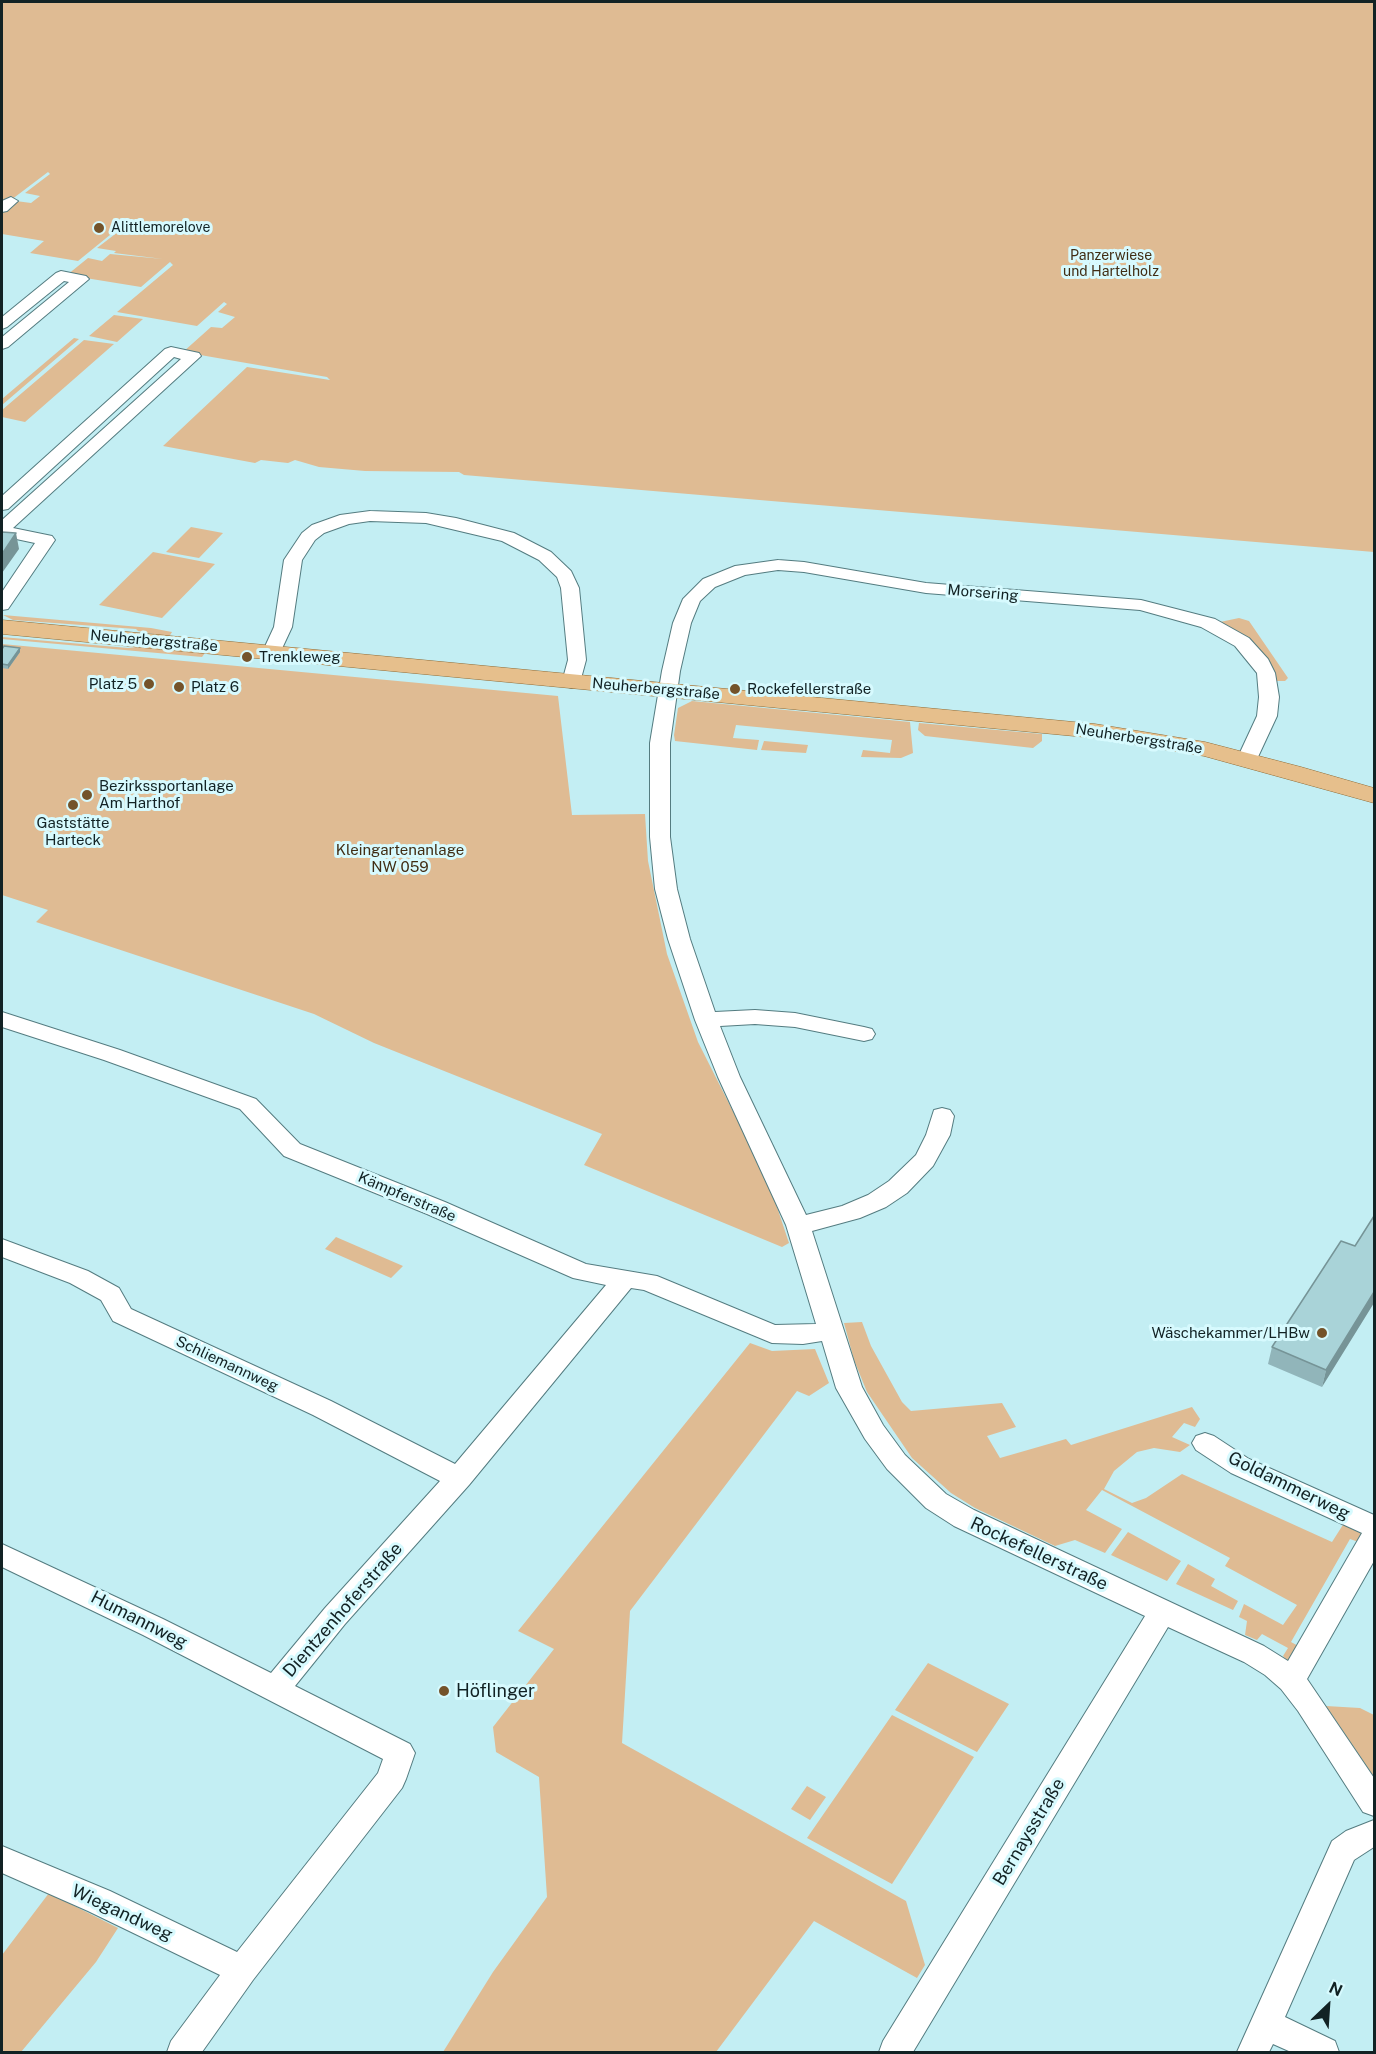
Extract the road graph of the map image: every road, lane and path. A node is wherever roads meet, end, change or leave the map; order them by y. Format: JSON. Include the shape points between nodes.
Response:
{"nodes":[{"id":1,"x":6,"y":321,"type":"edge"},
{"id":2,"x":30,"y":321,"type":"junction"},
{"id":3,"x":2,"y":344,"type":"edge"},
{"id":4,"x":80,"y":434,"type":"junction"},
{"id":5,"x":102,"y":437,"type":"junction"},
{"id":6,"x":2,"y":505,"type":"edge"},
{"id":7,"x":2,"y":530,"type":"edge"},
{"id":8,"x":2,"y":605,"type":"edge"},
{"id":9,"x":2,"y":627,"type":"edge"},
{"id":10,"x":271,"y":653,"type":"junction"},
{"id":11,"x":572,"y":682,"type":"junction"},
{"id":12,"x":668,"y":690,"type":"junction"},
{"id":13,"x":1246,"y":759,"type":"junction"},
{"id":14,"x":1374,"y":796,"type":"edge"},
{"id":15,"x":2,"y":1019,"type":"edge"},
{"id":16,"x":706,"y":1020,"type":"junction"},
{"id":17,"x":864,"y":1034,"type":"dead end"},
{"id":18,"x":942,"y":1116,"type":"dead end"},
{"id":19,"x":798,"y":1225,"type":"junction"},
{"id":20,"x":2,"y":1248,"type":"edge"},
{"id":21,"x":626,"y":1278,"type":"junction"},
{"id":22,"x":829,"y":1331,"type":"junction"},
{"id":23,"x":1205,"y":1443,"type":"dead end"},
{"id":24,"x":459,"y":1478,"type":"junction"},
{"id":25,"x":1374,"y":1527,"type":"edge"},
{"id":26,"x":1374,"y":1537,"type":"edge"},
{"id":27,"x":2,"y":1555,"type":"edge"},
{"id":28,"x":1163,"y":1611,"type":"junction"},
{"id":29,"x":1291,"y":1682,"type":"junction"},
{"id":30,"x":274,"y":1689,"type":"junction"},
{"id":31,"x":1372,"y":1793,"type":"edge"},
{"id":32,"x":1374,"y":1833,"type":"edge"},
{"id":33,"x":2,"y":1858,"type":"edge"},
{"id":34,"x":242,"y":1970,"type":"junction"},
{"id":35,"x":1259,"y":2038,"type":"edge"},
{"id":36,"x":183,"y":2052,"type":"edge"},
{"id":37,"x":895,"y":2052,"type":"edge"},
{"id":38,"x":1323,"y":2052,"type":"edge"}],
"edges":[{"from":1,"to":2,"type":"street"},
{"from":1,"to":2,"type":"street","via":[[61,276],[81,279]]},
{"from":2,"to":3,"type":"street"},
{"from":4,"to":5,"type":"street"},
{"from":4,"to":5,"type":"street","via":[[171,352],[193,356]]},
{"from":4,"to":6,"type":"street"},
{"from":5,"to":7,"type":"street"},
{"from":7,"to":8,"type":"street","via":[[46,540]]},
{"from":9,"to":10,"type":"main road","name":"Neuherbergstraße"},
{"from":10,"to":11,"type":"main road","name":"Neuherbergstraße"},
{"from":10,"to":11,"type":"street","via":[[283,627],[292,560],[308,537],[346,519],[426,518],[508,537],[545,556],[565,575],[570,588],[577,660]]},
{"from":11,"to":12,"type":"main road","name":"Neuherbergstraße"},
{"from":12,"to":13,"type":"main road","name":"Neuherbergstraße","via":[[1095,731]]},
{"from":12,"to":13,"type":"street","name":"Morsering","via":[[682,623],[692,599],[709,583],[741,570],[778,565],[804,567],[937,589],[1141,605],[1179,614],[1228,633],[1262,663],[1269,697],[1267,716]]},
{"from":12,"to":16,"type":"street","name":"Rockefellerstraße","via":[[660,743],[660,837],[666,889]]},
{"from":13,"to":14,"type":"main road","name":"Neuherbergstraße"},
{"from":15,"to":21,"type":"street","name":"Kämpferstraße","via":[[248,1104],[292,1150],[582,1272]]},
{"from":16,"to":17,"type":"street","via":[[795,1020]]},
{"from":16,"to":19,"type":"street","name":"Rockefellerstraße"},
{"from":18,"to":19,"type":"street","via":[[938,1135],[925,1160],[898,1187],[877,1202],[851,1212]]},
{"from":19,"to":22,"type":"street","name":"Rockefellerstraße"},
{"from":20,"to":24,"type":"street","name":"Schliemannweg","via":[[79,1277],[110,1294],[122,1315],[322,1408]]},
{"from":21,"to":22,"type":"street","name":"Kämpferstraße","via":[[648,1282],[772,1334]]},
{"from":21,"to":24,"type":"street","name":"Dientzenhoferstraße"},
{"from":22,"to":28,"type":"street","name":"Rockefellerstraße","via":[[849,1388],[874,1432],[896,1462],[936,1501],[964,1518]]},
{"from":23,"to":25,"type":"street","name":"Goldammerweg","via":[[1240,1466]]},
{"from":24,"to":30,"type":"street","name":"Dientzenhoferstraße"},
{"from":26,"to":29,"type":"street"},
{"from":27,"to":30,"type":"street","name":"Humannweg"},
{"from":28,"to":29,"type":"street","name":"Rockefellerstraße","via":[[1254,1654]]},
{"from":28,"to":37,"type":"street","name":"Bernaysstraße"},
{"from":29,"to":31,"type":"street","name":"Rockefellerstraße"},
{"from":30,"to":34,"type":"street","name":"Dientzenhoferstraße","via":[[400,1753],[391,1779]]},
{"from":32,"to":35,"type":"street","via":[[1343,1851]]},
{"from":33,"to":34,"type":"street","name":"Wiegandweg"},
{"from":34,"to":36,"type":"street","name":"Dientzenhoferstraße"},
{"from":35,"to":38,"type":"street"}]}
